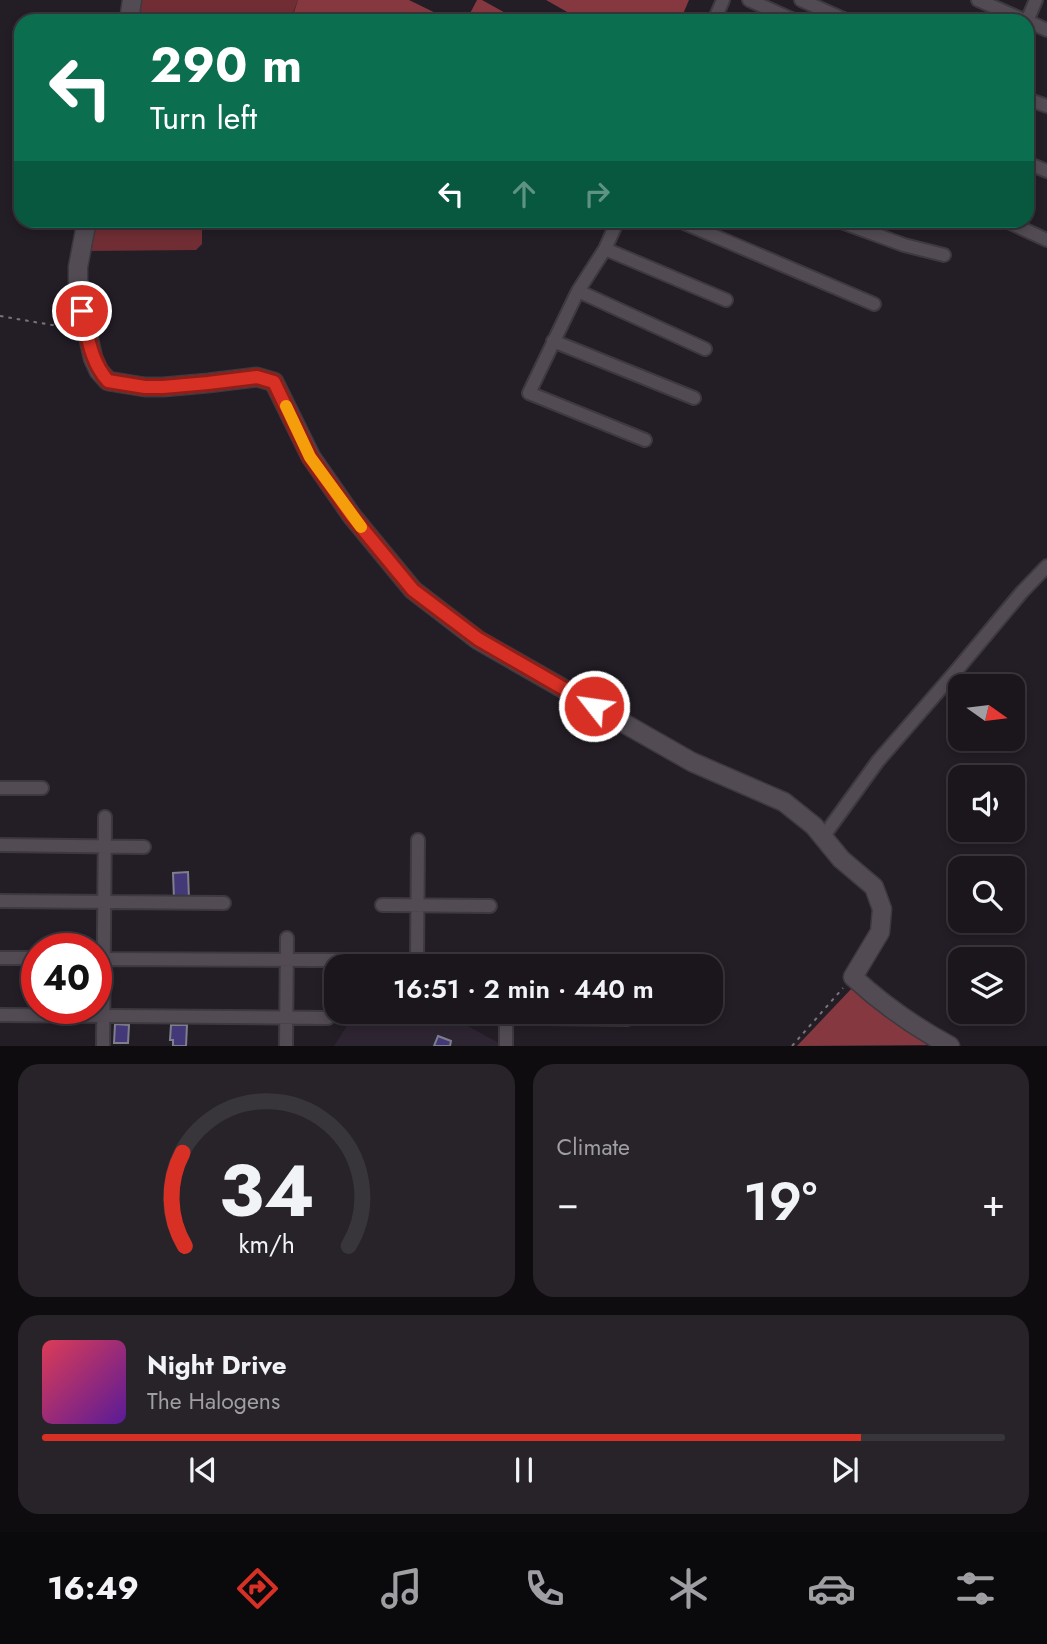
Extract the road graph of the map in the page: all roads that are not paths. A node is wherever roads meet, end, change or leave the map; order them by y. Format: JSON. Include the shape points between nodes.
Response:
{"nodes":[{"id":1,"x":749,"y":0,"type":"edge"},
{"id":2,"x":802,"y":0,"type":"edge"},
{"id":3,"x":978,"y":0,"type":"edge"},
{"id":4,"x":780,"y":14,"type":"edge"},
{"id":5,"x":833,"y":14,"type":"edge"},
{"id":6,"x":1011,"y":14,"type":"edge"},
{"id":7,"x":85,"y":228,"type":"edge"},
{"id":8,"x":614,"y":228,"type":"edge"},
{"id":9,"x":696,"y":228,"type":"edge"},
{"id":10,"x":857,"y":228,"type":"edge"},
{"id":11,"x":1021,"y":228,"type":"edge"},
{"id":12,"x":1047,"y":240,"type":"edge"},
{"id":13,"x":604,"y":249,"type":"junction"},
{"id":14,"x":944,"y":255,"type":"dead end"},
{"id":15,"x":578,"y":290,"type":"junction"},
{"id":16,"x":726,"y":300,"type":"dead end"},
{"id":17,"x":874,"y":304,"type":"dead end"},
{"id":18,"x":553,"y":341,"type":"junction"},
{"id":19,"x":705,"y":349,"type":"dead end"},
{"id":20,"x":694,"y":398,"type":"dead end"},
{"id":21,"x":645,"y":440,"type":"dead end"},
{"id":22,"x":1047,"y":566,"type":"edge"},
{"id":23,"x":0,"y":788,"type":"edge"},
{"id":24,"x":42,"y":788,"type":"dead end"},
{"id":25,"x":105,"y":817,"type":"dead end"},
{"id":26,"x":823,"y":837,"type":"junction"},
{"id":27,"x":418,"y":840,"type":"dead end"},
{"id":28,"x":0,"y":845,"type":"edge"},
{"id":29,"x":105,"y":846,"type":"junction"},
{"id":30,"x":145,"y":847,"type":"dead end"},
{"id":31,"x":0,"y":901,"type":"edge"},
{"id":32,"x":104,"y":902,"type":"junction"},
{"id":33,"x":224,"y":903,"type":"dead end"},
{"id":34,"x":382,"y":905,"type":"dead end"},
{"id":35,"x":418,"y":905,"type":"junction"},
{"id":36,"x":490,"y":906,"type":"dead end"},
{"id":37,"x":102,"y":933,"type":"edge"},
{"id":38,"x":287,"y":938,"type":"dead end"},
{"id":39,"x":417,"y":954,"type":"edge"},
{"id":40,"x":0,"y":958,"type":"edge"},
{"id":41,"x":21,"y":958,"type":"edge"},
{"id":42,"x":112,"y":959,"type":"edge"},
{"id":43,"x":287,"y":960,"type":"junction"},
{"id":44,"x":324,"y":960,"type":"edge"},
{"id":45,"x":0,"y":1015,"type":"edge"},
{"id":46,"x":21,"y":1015,"type":"edge"},
{"id":47,"x":112,"y":1016,"type":"edge"},
{"id":48,"x":287,"y":1017,"type":"junction"},
{"id":49,"x":324,"y":1018,"type":"edge"},
{"id":50,"x":103,"y":1024,"type":"edge"},
{"id":51,"x":506,"y":1024,"type":"edge"},
{"id":52,"x":103,"y":1045,"type":"edge"},
{"id":53,"x":286,"y":1045,"type":"edge"},
{"id":54,"x":506,"y":1045,"type":"edge"},
{"id":55,"x":950,"y":1045,"type":"edge"}],
"edges":[{"from":1,"to":4,"type":"street"},
{"from":2,"to":5,"type":"street"},
{"from":3,"to":6,"type":"street"},
{"from":7,"to":26,"type":"street","via":[[78,290],[93,358],[108,381],[145,387],[257,377],[274,382],[310,457],[413,590],[478,639],[692,762],[784,802]]},
{"from":8,"to":13,"type":"street"},
{"from":9,"to":17,"type":"street"},
{"from":10,"to":14,"type":"street"},
{"from":11,"to":12,"type":"street"},
{"from":13,"to":15,"type":"street"},
{"from":13,"to":16,"type":"street"},
{"from":15,"to":18,"type":"street"},
{"from":15,"to":19,"type":"street"},
{"from":18,"to":20,"type":"street"},
{"from":18,"to":21,"type":"street","via":[[529,393]]},
{"from":22,"to":26,"type":"street","via":[[878,761]]},
{"from":23,"to":24,"type":"street"},
{"from":25,"to":29,"type":"street"},
{"from":26,"to":55,"type":"street","via":[[874,887],[883,909],[880,932],[853,977],[874,997]]},
{"from":27,"to":35,"type":"street"},
{"from":28,"to":29,"type":"street"},
{"from":29,"to":30,"type":"street"},
{"from":29,"to":32,"type":"street"},
{"from":31,"to":32,"type":"street"},
{"from":32,"to":33,"type":"street"},
{"from":32,"to":37,"type":"street"},
{"from":34,"to":35,"type":"street"},
{"from":35,"to":36,"type":"street"},
{"from":35,"to":39,"type":"street"},
{"from":38,"to":43,"type":"street"},
{"from":40,"to":41,"type":"street"},
{"from":42,"to":43,"type":"street"},
{"from":43,"to":44,"type":"street"},
{"from":43,"to":48,"type":"street"},
{"from":45,"to":46,"type":"street"},
{"from":47,"to":48,"type":"street"},
{"from":48,"to":49,"type":"street"},
{"from":48,"to":53,"type":"street"},
{"from":50,"to":52,"type":"street"},
{"from":51,"to":54,"type":"street"}]}
